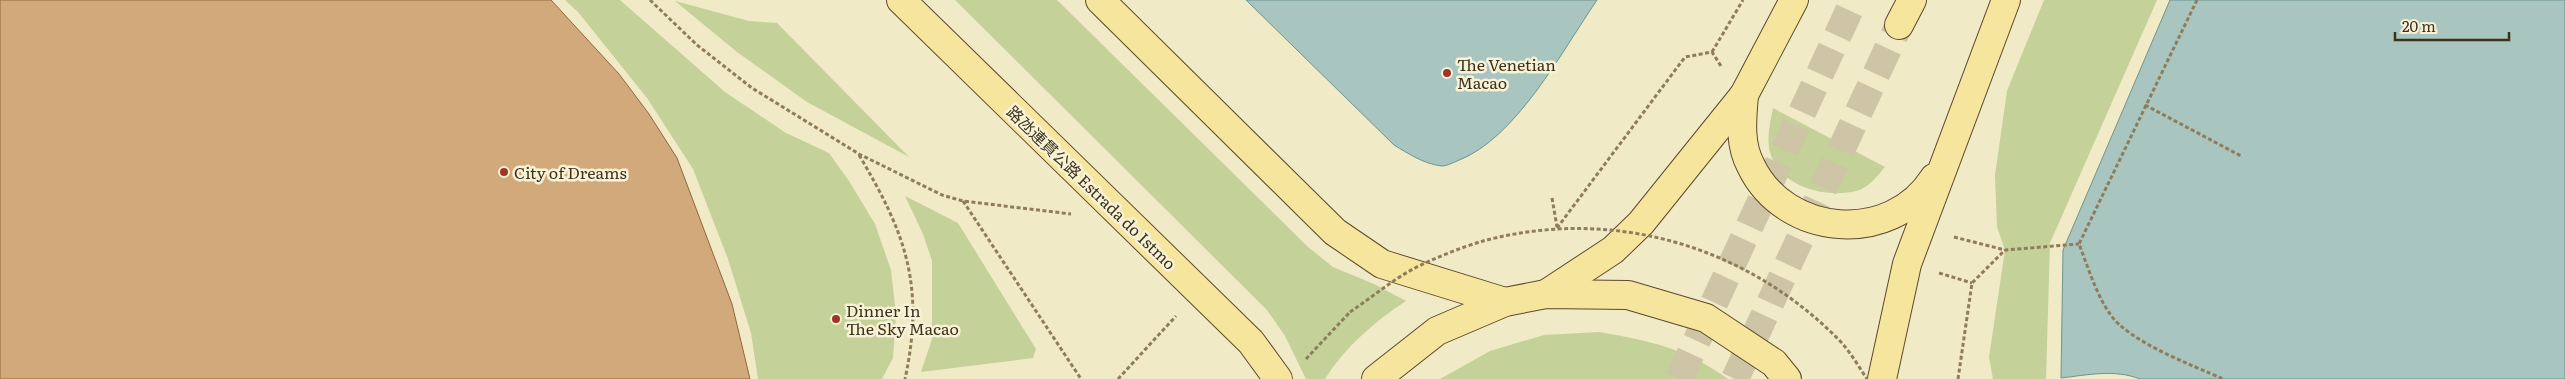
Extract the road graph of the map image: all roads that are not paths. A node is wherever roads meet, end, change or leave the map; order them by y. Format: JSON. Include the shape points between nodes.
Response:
{"nodes":[{"id":1,"x":901,"y":0,"type":"edge"},
{"id":2,"x":1100,"y":0,"type":"edge"},
{"id":3,"x":1794,"y":0,"type":"edge"},
{"id":4,"x":1912,"y":0,"type":"edge"},
{"id":5,"x":2006,"y":0,"type":"edge"},
{"id":6,"x":1899,"y":25,"type":"tunnel mouth"},
{"id":7,"x":1744,"y":95,"type":"junction"},
{"id":8,"x":1945,"y":162,"type":"junction"},
{"id":9,"x":1546,"y":294,"type":"junction"},
{"id":10,"x":1505,"y":302,"type":"junction"},
{"id":11,"x":1278,"y":379,"type":"edge"},
{"id":12,"x":1376,"y":379,"type":"edge"},
{"id":13,"x":1787,"y":379,"type":"edge"},
{"id":14,"x":1882,"y":379,"type":"edge"}],
"edges":[{"from":1,"to":11,"type":"main road","name":"路氹連貫公路 Estrada do Istmo","via":[[1251,342]]},
{"from":2,"to":10,"type":"main road","via":[[1335,232],[1382,264]]},
{"from":3,"to":7,"type":"main road"},
{"from":4,"to":6,"type":"main road"},
{"from":5,"to":8,"type":"main road"},
{"from":7,"to":8,"type":"main road","via":[[1741,131],[1750,166],[1771,195],[1801,216],[1836,226],[1869,224],[1900,212],[1920,196]]},
{"from":7,"to":9,"type":"main road","via":[[1641,223],[1613,250]]},
{"from":8,"to":14,"type":"main road","via":[[1907,264]]},
{"from":9,"to":10,"type":"main road"},
{"from":9,"to":13,"type":"main road","via":[[1628,295],[1706,318],[1774,363]]},
{"from":10,"to":12,"type":"main road","via":[[1437,331]]}]}
